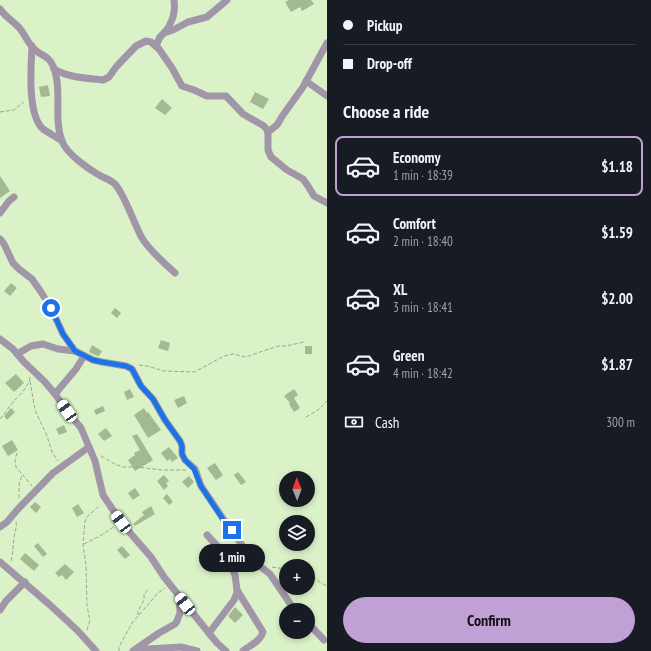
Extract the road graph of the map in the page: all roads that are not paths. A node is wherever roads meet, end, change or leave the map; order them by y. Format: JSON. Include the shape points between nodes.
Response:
{"nodes":[{"id":1,"x":174,"y":0,"type":"edge"},
{"id":2,"x":227,"y":0,"type":"edge"},
{"id":3,"x":0,"y":9,"type":"edge"},
{"id":4,"x":164,"y":33,"type":"junction"},
{"id":5,"x":327,"y":43,"type":"edge"},
{"id":6,"x":32,"y":46,"type":"junction"},
{"id":7,"x":156,"y":46,"type":"junction"},
{"id":8,"x":54,"y":69,"type":"junction"},
{"id":9,"x":306,"y":81,"type":"junction"},
{"id":10,"x":327,"y":96,"type":"edge"},
{"id":11,"x":268,"y":132,"type":"junction"},
{"id":12,"x":62,"y":141,"type":"junction"},
{"id":13,"x":14,"y":197,"type":"dead end"},
{"id":14,"x":327,"y":203,"type":"edge"},
{"id":15,"x":3,"y":204,"type":"edge"},
{"id":16,"x":0,"y":213,"type":"edge"},
{"id":17,"x":0,"y":239,"type":"edge"},
{"id":18,"x":175,"y":273,"type":"dead end"},
{"id":19,"x":0,"y":339,"type":"edge"},
{"id":20,"x":75,"y":351,"type":"junction"},
{"id":21,"x":17,"y":354,"type":"junction"},
{"id":22,"x":84,"y":356,"type":"junction"},
{"id":23,"x":55,"y":394,"type":"junction"},
{"id":24,"x":90,"y":450,"type":"junction"},
{"id":25,"x":0,"y":527,"type":"edge"},
{"id":26,"x":207,"y":535,"type":"dead end"},
{"id":27,"x":0,"y":562,"type":"edge"},
{"id":28,"x":25,"y":582,"type":"junction"},
{"id":29,"x":237,"y":590,"type":"junction"},
{"id":30,"x":180,"y":596,"type":"junction"},
{"id":31,"x":290,"y":603,"type":"edge"},
{"id":32,"x":0,"y":610,"type":"edge"},
{"id":33,"x":315,"y":630,"type":"edge"},
{"id":34,"x":209,"y":633,"type":"junction"},
{"id":35,"x":324,"y":640,"type":"dead end"},
{"id":36,"x":136,"y":649,"type":"edge"},
{"id":37,"x":225,"y":650,"type":"edge"},
{"id":38,"x":96,"y":651,"type":"edge"},
{"id":39,"x":197,"y":651,"type":"edge"},
{"id":40,"x":243,"y":651,"type":"edge"}],
"edges":[{"from":1,"to":4,"type":"street","via":[[173,17]]},
{"from":2,"to":4,"type":"street","via":[[204,19],[188,22]]},
{"from":3,"to":6,"type":"street","via":[[16,24]]},
{"from":4,"to":7,"type":"street"},
{"from":5,"to":9,"type":"street"},
{"from":6,"to":8,"type":"street","via":[[50,60]]},
{"from":6,"to":12,"type":"street","via":[[31,73],[35,115],[43,128]]},
{"from":7,"to":8,"type":"street","via":[[146,41],[140,44],[109,77],[103,80],[72,77]]},
{"from":7,"to":11,"type":"street","via":[[182,86],[207,96],[226,96],[242,114],[264,126]]},
{"from":8,"to":12,"type":"street","via":[[58,82]]},
{"from":9,"to":10,"type":"street"},
{"from":9,"to":11,"type":"street","via":[[278,126]]},
{"from":11,"to":14,"type":"street","via":[[268,150],[271,157],[303,179],[314,196]]},
{"from":12,"to":18,"type":"street","via":[[73,156],[94,173],[114,183],[143,239]]},
{"from":13,"to":15,"type":"street"},
{"from":15,"to":16,"type":"street"},
{"from":17,"to":20,"type":"street","via":[[15,265],[32,279],[41,292]]},
{"from":19,"to":21,"type":"street"},
{"from":20,"to":21,"type":"street","via":[[39,344]]},
{"from":20,"to":22,"type":"street"},
{"from":21,"to":23,"type":"street"},
{"from":22,"to":23,"type":"street","via":[[76,370]]},
{"from":22,"to":31,"type":"street","via":[[132,369],[180,441],[185,460],[193,467],[201,486],[226,524],[247,553],[270,574]]},
{"from":23,"to":24,"type":"street","via":[[81,428]]},
{"from":24,"to":25,"type":"street","via":[[53,473]]},
{"from":24,"to":30,"type":"street","via":[[106,500]]},
{"from":26,"to":29,"type":"street","via":[[222,551],[231,566]]},
{"from":27,"to":28,"type":"street"},
{"from":28,"to":32,"type":"street"},
{"from":28,"to":38,"type":"street"},
{"from":29,"to":34,"type":"street","via":[[234,600]]},
{"from":29,"to":40,"type":"street","via":[[262,632],[258,641]]},
{"from":30,"to":34,"type":"street"},
{"from":30,"to":36,"type":"street","via":[[178,621]]},
{"from":33,"to":35,"type":"street"},
{"from":34,"to":37,"type":"street"},
{"from":36,"to":39,"type":"street","via":[[181,647]]}]}
